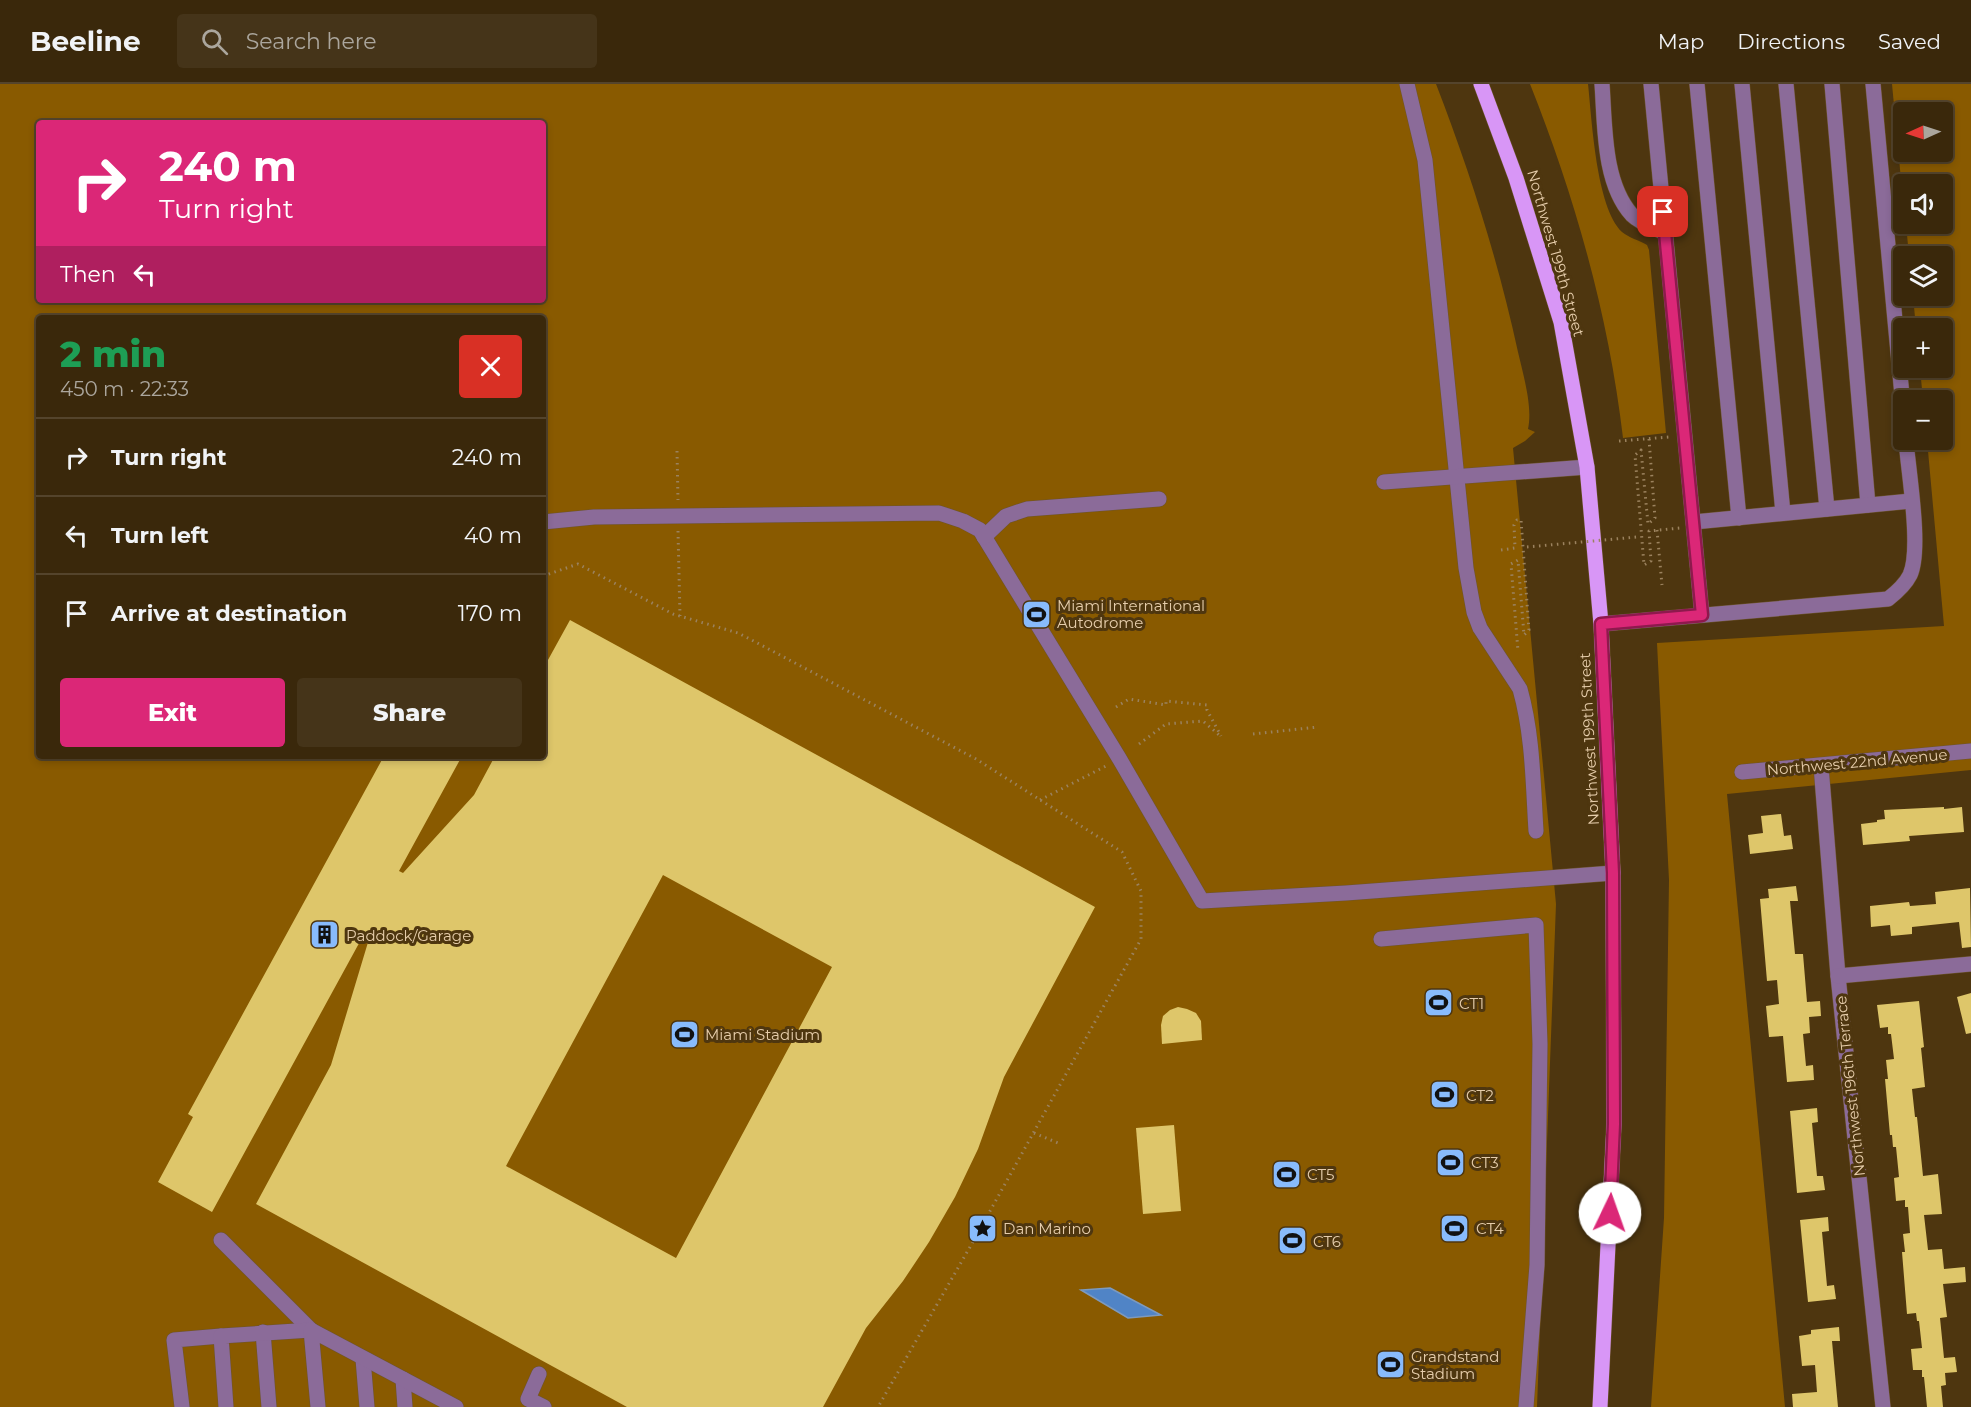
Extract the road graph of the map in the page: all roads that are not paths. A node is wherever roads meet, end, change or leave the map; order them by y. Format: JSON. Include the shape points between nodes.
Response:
{"nodes":[{"id":1,"x":1407,"y":84,"type":"edge"},
{"id":2,"x":1481,"y":84,"type":"edge"},
{"id":3,"x":1602,"y":84,"type":"edge"},
{"id":4,"x":1651,"y":84,"type":"edge"},
{"id":5,"x":1697,"y":84,"type":"edge"},
{"id":6,"x":1742,"y":84,"type":"edge"},
{"id":7,"x":1786,"y":84,"type":"edge"},
{"id":8,"x":1832,"y":84,"type":"edge"},
{"id":9,"x":1873,"y":84,"type":"edge"},
{"id":10,"x":1665,"y":233,"type":"junction"},
{"id":11,"x":1901,"y":390,"type":"edge"},
{"id":12,"x":1907,"y":450,"type":"edge"},
{"id":13,"x":1587,"y":467,"type":"junction"},
{"id":14,"x":1458,"y":477,"type":"junction"},
{"id":15,"x":1384,"y":482,"type":"dead end"},
{"id":16,"x":1159,"y":499,"type":"dead end"},
{"id":17,"x":1911,"y":501,"type":"junction"},
{"id":18,"x":1868,"y":505,"type":"junction"},
{"id":19,"x":1827,"y":509,"type":"junction"},
{"id":20,"x":1783,"y":513,"type":"junction"},
{"id":21,"x":1739,"y":518,"type":"junction"},
{"id":22,"x":546,"y":522,"type":"edge"},
{"id":23,"x":1687,"y":525,"type":"junction"},
{"id":24,"x":984,"y":537,"type":"junction"},
{"id":25,"x":1702,"y":615,"type":"junction"},
{"id":26,"x":1601,"y":624,"type":"junction"},
{"id":27,"x":1971,"y":751,"type":"edge"},
{"id":28,"x":1821,"y":765,"type":"junction"},
{"id":29,"x":1742,"y":772,"type":"dead end"},
{"id":30,"x":1536,"y":831,"type":"dead end"},
{"id":31,"x":1613,"y":873,"type":"junction"},
{"id":32,"x":1381,"y":939,"type":"dead end"},
{"id":33,"x":1971,"y":964,"type":"edge"},
{"id":34,"x":1838,"y":976,"type":"junction"},
{"id":35,"x":221,"y":1240,"type":"dead end"},
{"id":36,"x":311,"y":1330,"type":"junction"},
{"id":37,"x":263,"y":1332,"type":"junction"},
{"id":38,"x":221,"y":1336,"type":"junction"},
{"id":39,"x":363,"y":1359,"type":"junction"},
{"id":40,"x":539,"y":1374,"type":"dead end"},
{"id":41,"x":403,"y":1379,"type":"junction"},
{"id":42,"x":453,"y":1406,"type":"edge"},
{"id":43,"x":182,"y":1407,"type":"edge"},
{"id":44,"x":226,"y":1407,"type":"edge"},
{"id":45,"x":269,"y":1407,"type":"edge"},
{"id":46,"x":318,"y":1407,"type":"edge"},
{"id":47,"x":367,"y":1407,"type":"edge"},
{"id":48,"x":405,"y":1407,"type":"edge"},
{"id":49,"x":544,"y":1407,"type":"edge"},
{"id":50,"x":1526,"y":1407,"type":"edge"},
{"id":51,"x":1600,"y":1407,"type":"edge"},
{"id":52,"x":1883,"y":1407,"type":"edge"}],
"edges":[{"from":1,"to":14,"type":"street","via":[[1425,160]]},
{"from":2,"to":13,"type":"main road","name":"Northwest 199th Street","via":[[1516,178],[1561,322]]},
{"from":3,"to":10,"type":"street","via":[[1609,164],[1620,198],[1634,217]]},
{"from":4,"to":10,"type":"street"},
{"from":5,"to":21,"type":"street"},
{"from":6,"to":20,"type":"street"},
{"from":7,"to":19,"type":"street"},
{"from":8,"to":18,"type":"street"},
{"from":9,"to":11,"type":"street"},
{"from":10,"to":23,"type":"street"},
{"from":12,"to":17,"type":"street"},
{"from":13,"to":14,"type":"street"},
{"from":13,"to":26,"type":"main road","name":"Northwest 199th Street"},
{"from":14,"to":15,"type":"street"},
{"from":14,"to":30,"type":"street","via":[[1474,612],[1480,628],[1520,689],[1527,718]]},
{"from":16,"to":24,"type":"street","via":[[1027,509],[1006,516]]},
{"from":17,"to":18,"type":"street"},
{"from":17,"to":25,"type":"street","via":[[1915,546],[1910,573],[1888,599]]},
{"from":18,"to":19,"type":"street"},
{"from":19,"to":20,"type":"street"},
{"from":20,"to":21,"type":"street"},
{"from":21,"to":23,"type":"street"},
{"from":22,"to":24,"type":"street","via":[[594,517],[939,513],[980,530]]},
{"from":23,"to":25,"type":"street"},
{"from":24,"to":31,"type":"street","via":[[1202,901]]},
{"from":25,"to":26,"type":"street"},
{"from":26,"to":31,"type":"main road","name":"Northwest 199th Street"},
{"from":27,"to":28,"type":"street","name":"Northwest 22nd Avenue"},
{"from":28,"to":29,"type":"street","name":"Northwest 22nd Avenue"},
{"from":28,"to":34,"type":"street","name":"Northwest 196th Terrace"},
{"from":31,"to":51,"type":"main road","name":"Northwest 199th Street","via":[[1614,1124]]},
{"from":32,"to":50,"type":"street","via":[[1536,925],[1537,1265]]},
{"from":33,"to":34,"type":"street"},
{"from":34,"to":52,"type":"street","name":"Northwest 196th Terrace"},
{"from":35,"to":36,"type":"street"},
{"from":36,"to":37,"type":"street"},
{"from":36,"to":39,"type":"street"},
{"from":36,"to":46,"type":"street"},
{"from":37,"to":38,"type":"street"},
{"from":37,"to":45,"type":"street"},
{"from":38,"to":43,"type":"street","via":[[174,1340]]},
{"from":38,"to":44,"type":"street"},
{"from":39,"to":41,"type":"street"},
{"from":39,"to":47,"type":"street"},
{"from":40,"to":49,"type":"street","via":[[528,1399]]},
{"from":41,"to":42,"type":"street"},
{"from":41,"to":48,"type":"street"}]}
